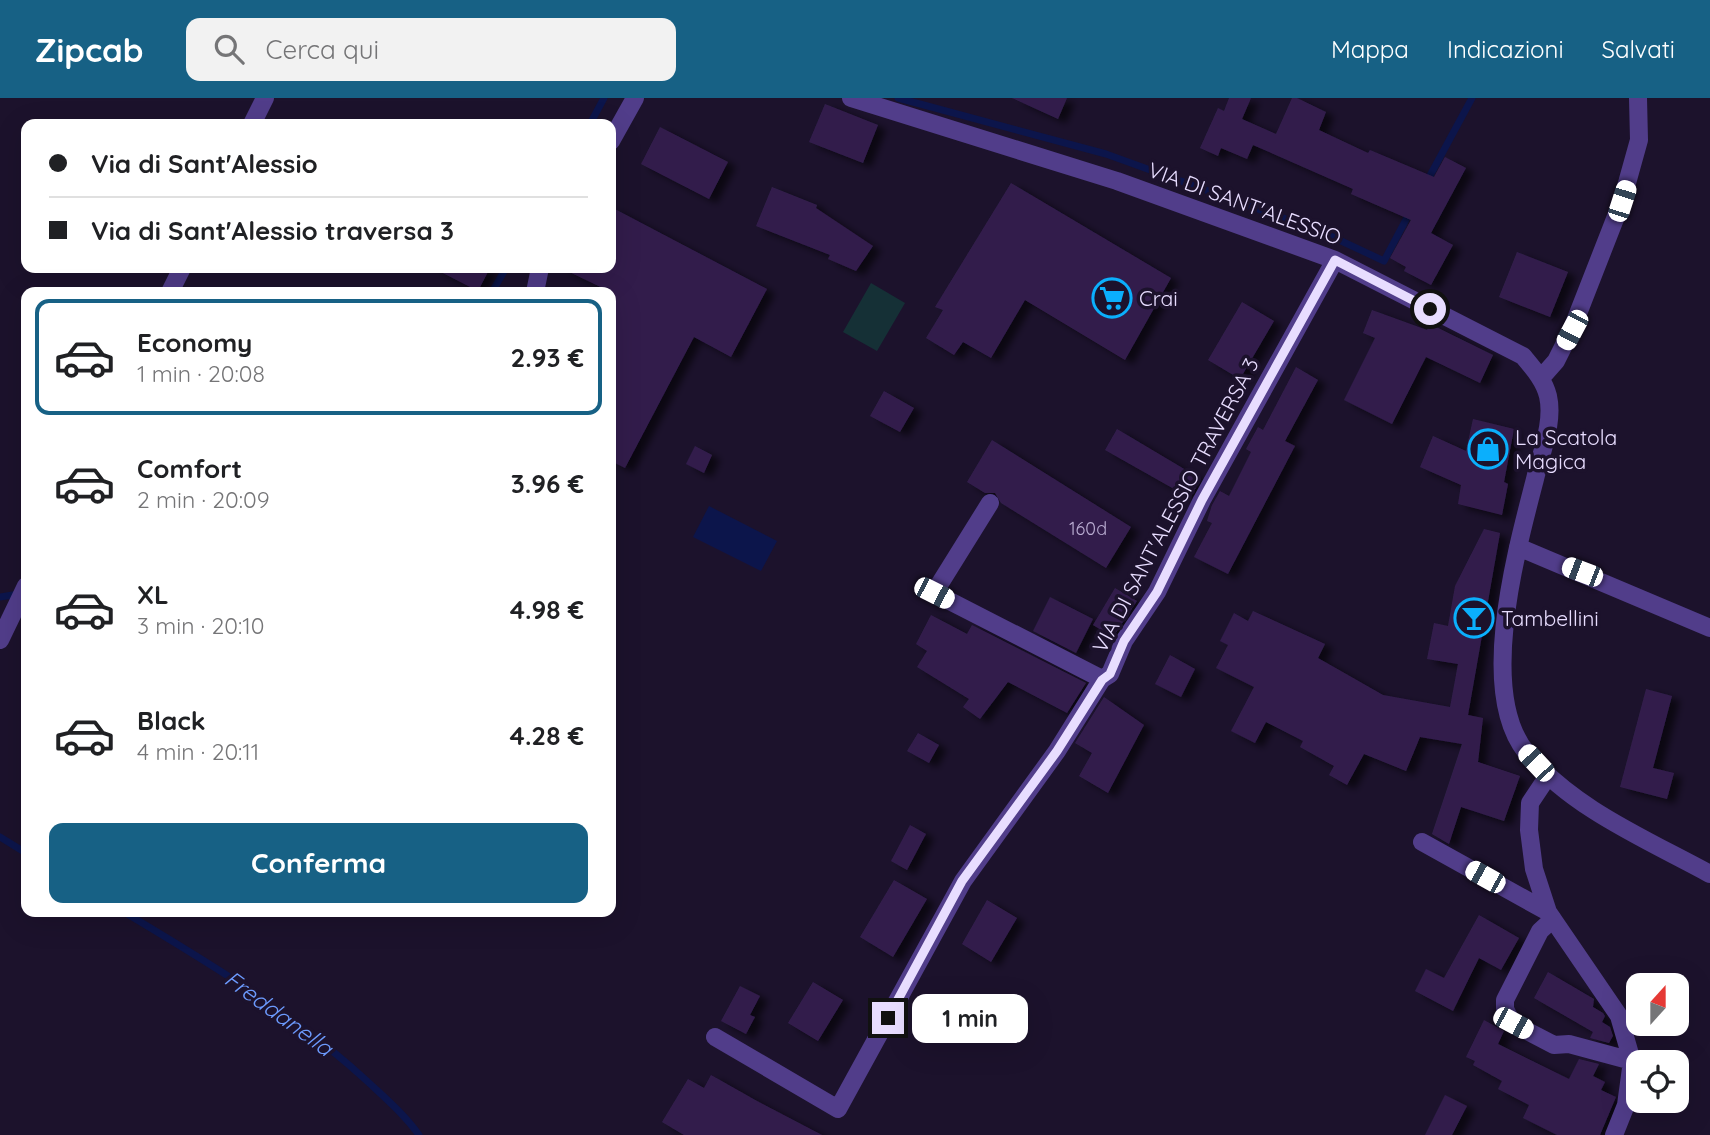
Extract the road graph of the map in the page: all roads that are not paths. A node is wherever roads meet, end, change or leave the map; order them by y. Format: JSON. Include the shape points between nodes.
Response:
{"nodes":[{"id":1,"x":265,"y":98,"type":"edge"},
{"id":2,"x":635,"y":98,"type":"edge"},
{"id":3,"x":851,"y":98,"type":"edge"},
{"id":4,"x":1638,"y":98,"type":"edge"},
{"id":5,"x":254,"y":119,"type":"edge"},
{"id":6,"x":616,"y":132,"type":"edge"},
{"id":7,"x":1335,"y":260,"type":"junction"},
{"id":8,"x":1541,"y":378,"type":"junction"},
{"id":9,"x":990,"y":503,"type":"dead end"},
{"id":10,"x":1518,"y":547,"type":"junction"},
{"id":11,"x":21,"y":597,"type":"edge"},
{"id":12,"x":1710,"y":628,"type":"edge"},
{"id":13,"x":0,"y":640,"type":"edge"},
{"id":14,"x":1102,"y":680,"type":"junction"},
{"id":15,"x":1548,"y":776,"type":"junction"},
{"id":16,"x":1422,"y":842,"type":"dead end"},
{"id":17,"x":1710,"y":874,"type":"edge"},
{"id":18,"x":1551,"y":915,"type":"junction"},
{"id":19,"x":715,"y":1037,"type":"dead end"},
{"id":20,"x":1629,"y":1050,"type":"edge"},
{"id":21,"x":1626,"y":1059,"type":"edge"},
{"id":22,"x":1626,"y":1105,"type":"edge"},
{"id":23,"x":1614,"y":1135,"type":"edge"}],
"edges":[{"from":1,"to":5,"type":"street"},
{"from":2,"to":6,"type":"street"},
{"from":3,"to":7,"type":"street","name":"VIA DI SANT'ALESSIO","via":[[1117,181]]},
{"from":4,"to":8,"type":"street","via":[[1639,140],[1622,201],[1572,330]]},
{"from":7,"to":8,"type":"street","name":"VIA DI SANT'ALESSIO","via":[[1522,356]]},
{"from":7,"to":14,"type":"street","name":"VIA DI SANT'ALESSIO TRAVERSA 3","via":[[1202,500],[1157,592],[1124,641],[1110,674]]},
{"from":8,"to":10,"type":"street","via":[[1548,396],[1549,421]]},
{"from":9,"to":14,"type":"street","via":[[934,593]]},
{"from":10,"to":12,"type":"street"},
{"from":10,"to":15,"type":"street","via":[[1501,658],[1504,693],[1519,741]]},
{"from":11,"to":13,"type":"street"},
{"from":14,"to":19,"type":"street","name":"VIA DI SANT'ALESSIO TRAVERSA 3","via":[[1057,751],[962,881],[838,1109]]},
{"from":15,"to":17,"type":"street","via":[[1594,809]]},
{"from":15,"to":18,"type":"street","via":[[1530,803],[1529,830],[1534,869]]},
{"from":16,"to":18,"type":"street"},
{"from":18,"to":20,"type":"street","via":[[1619,1016]]},
{"from":18,"to":21,"type":"street","via":[[1504,1009],[1513,1023],[1554,1045],[1569,1044]]},
{"from":22,"to":23,"type":"street"}]}
